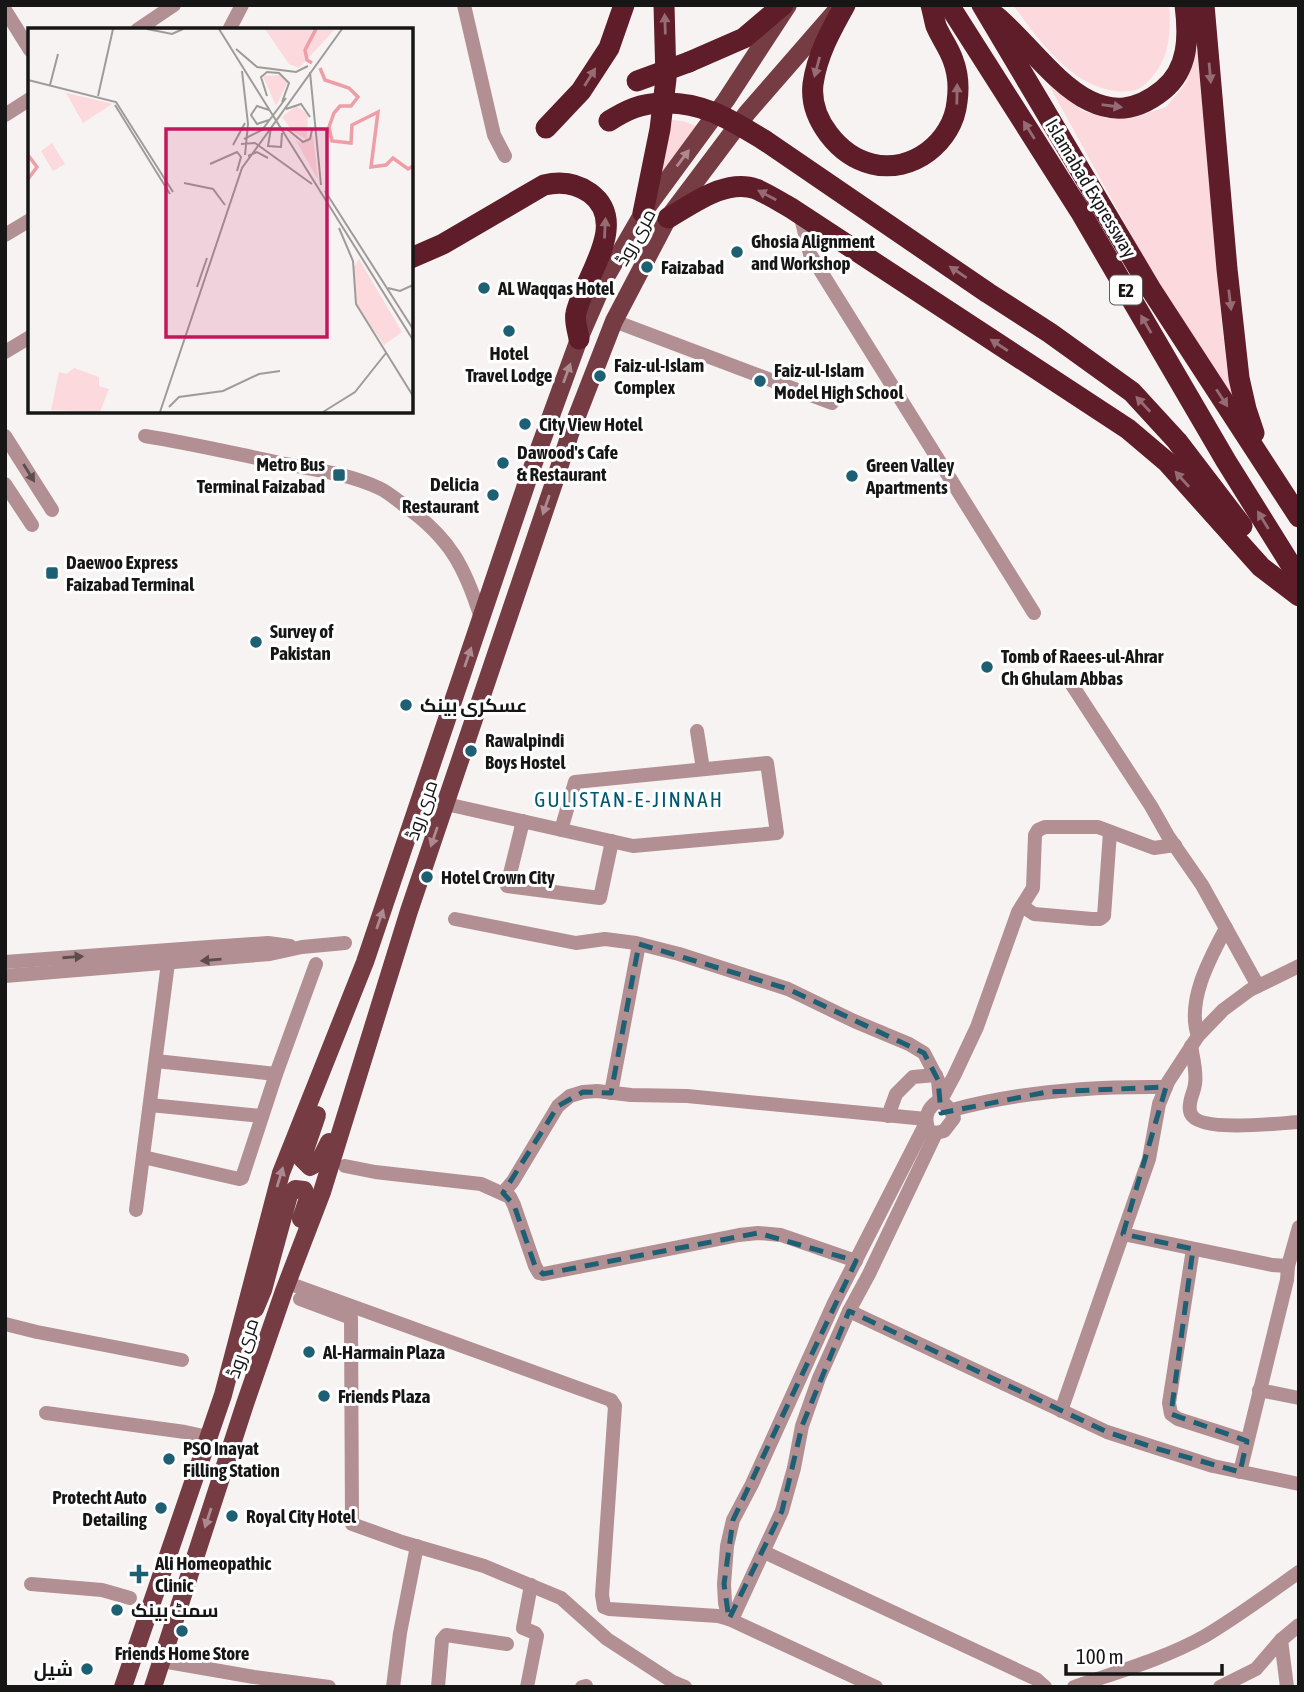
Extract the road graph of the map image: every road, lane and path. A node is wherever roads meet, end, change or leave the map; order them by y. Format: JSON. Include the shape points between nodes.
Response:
{"nodes":[{"id":1,"x":174,"y":5,"type":"edge"},
{"id":2,"x":242,"y":5,"type":"edge"},
{"id":3,"x":464,"y":5,"type":"edge"},
{"id":4,"x":624,"y":5,"type":"edge"},
{"id":5,"x":664,"y":5,"type":"edge"},
{"id":6,"x":786,"y":5,"type":"edge"},
{"id":7,"x":843,"y":5,"type":"edge"},
{"id":8,"x":931,"y":5,"type":"edge"},
{"id":9,"x":949,"y":5,"type":"edge"},
{"id":10,"x":983,"y":5,"type":"edge"},
{"id":11,"x":1185,"y":5,"type":"edge"},
{"id":12,"x":1204,"y":5,"type":"edge"},
{"id":13,"x":5,"y":10,"type":"edge"},
{"id":14,"x":139,"y":28,"type":"edge"},
{"id":15,"x":230,"y":28,"type":"edge"},
{"id":16,"x":28,"y":47,"type":"edge"},
{"id":17,"x":637,"y":81,"type":"dead end"},
{"id":18,"x":28,"y":100,"type":"edge"},
{"id":19,"x":5,"y":115,"type":"edge"},
{"id":20,"x":609,"y":121,"type":"dead end"},
{"id":21,"x":546,"y":128,"type":"dead end"},
{"id":22,"x":505,"y":156,"type":"dead end"},
{"id":23,"x":643,"y":213,"type":"junction"},
{"id":24,"x":800,"y":214,"type":"junction"},
{"id":25,"x":668,"y":218,"type":"junction"},
{"id":26,"x":28,"y":221,"type":"edge"},
{"id":27,"x":5,"y":235,"type":"edge"},
{"id":28,"x":413,"y":257,"type":"edge"},
{"id":29,"x":614,"y":321,"type":"junction"},
{"id":30,"x":28,"y":338,"type":"edge"},
{"id":31,"x":579,"y":339,"type":"junction"},
{"id":32,"x":5,"y":352,"type":"edge"},
{"id":33,"x":832,"y":403,"type":"dead end"},
{"id":34,"x":5,"y":436,"type":"edge"},
{"id":35,"x":145,"y":436,"type":"dead end"},
{"id":36,"x":1262,"y":459,"type":"junction"},
{"id":37,"x":5,"y":484,"type":"edge"},
{"id":38,"x":1296,"y":508,"type":"edge"},
{"id":39,"x":52,"y":510,"type":"dead end"},
{"id":40,"x":32,"y":525,"type":"dead end"},
{"id":41,"x":1299,"y":578,"type":"edge"},
{"id":42,"x":1299,"y":586,"type":"edge"},
{"id":43,"x":1299,"y":596,"type":"edge"},
{"id":44,"x":1034,"y":613,"type":"dead end"},
{"id":45,"x":481,"y":618,"type":"junction"},
{"id":46,"x":1072,"y":685,"type":"dead end"},
{"id":47,"x":697,"y":731,"type":"dead end"},
{"id":48,"x":704,"y":769,"type":"junction"},
{"id":49,"x":446,"y":803,"type":"junction"},
{"id":50,"x":523,"y":821,"type":"junction"},
{"id":51,"x":561,"y":830,"type":"junction"},
{"id":52,"x":1110,"y":832,"type":"junction"},
{"id":53,"x":612,"y":841,"type":"junction"},
{"id":54,"x":1175,"y":845,"type":"junction"},
{"id":55,"x":1021,"y":906,"type":"junction"},
{"id":56,"x":409,"y":911,"type":"junction"},
{"id":57,"x":455,"y":919,"type":"dead end"},
{"id":58,"x":1226,"y":928,"type":"junction"},
{"id":59,"x":345,"y":943,"type":"dead end"},
{"id":60,"x":639,"y":944,"type":"junction"},
{"id":61,"x":302,"y":947,"type":"junction"},
{"id":62,"x":5,"y":962,"type":"edge"},
{"id":63,"x":365,"y":962,"type":"junction"},
{"id":64,"x":168,"y":963,"type":"junction"},
{"id":65,"x":316,"y":964,"type":"dead end"},
{"id":66,"x":1299,"y":966,"type":"edge"},
{"id":67,"x":5,"y":976,"type":"edge"},
{"id":68,"x":1258,"y":986,"type":"junction"},
{"id":69,"x":1195,"y":1041,"type":"junction"},
{"id":70,"x":156,"y":1061,"type":"junction"},
{"id":71,"x":276,"y":1074,"type":"junction"},
{"id":72,"x":936,"y":1075,"type":"junction"},
{"id":73,"x":1166,"y":1087,"type":"junction"},
{"id":74,"x":611,"y":1093,"type":"junction"},
{"id":75,"x":150,"y":1105,"type":"junction"},
{"id":76,"x":946,"y":1106,"type":"junction"},
{"id":77,"x":262,"y":1116,"type":"junction"},
{"id":78,"x":888,"y":1116,"type":"junction"},
{"id":79,"x":1299,"y":1122,"type":"edge"},
{"id":80,"x":929,"y":1125,"type":"junction"},
{"id":81,"x":143,"y":1157,"type":"junction"},
{"id":82,"x":345,"y":1166,"type":"dead end"},
{"id":83,"x":503,"y":1193,"type":"junction"},
{"id":84,"x":136,"y":1210,"type":"dead end"},
{"id":85,"x":1299,"y":1227,"type":"edge"},
{"id":86,"x":1123,"y":1234,"type":"junction"},
{"id":87,"x":1193,"y":1250,"type":"junction"},
{"id":88,"x":856,"y":1261,"type":"junction"},
{"id":89,"x":1288,"y":1266,"type":"junction"},
{"id":90,"x":288,"y":1283,"type":"junction"},
{"id":91,"x":300,"y":1299,"type":"dead end"},
{"id":92,"x":849,"y":1311,"type":"junction"},
{"id":93,"x":5,"y":1324,"type":"edge"},
{"id":94,"x":182,"y":1360,"type":"dead end"},
{"id":95,"x":1259,"y":1390,"type":"junction"},
{"id":96,"x":223,"y":1395,"type":"junction"},
{"id":97,"x":1299,"y":1398,"type":"edge"},
{"id":98,"x":245,"y":1404,"type":"junction"},
{"id":99,"x":1060,"y":1410,"type":"junction"},
{"id":100,"x":46,"y":1413,"type":"dead end"},
{"id":101,"x":208,"y":1437,"type":"junction"},
{"id":102,"x":1247,"y":1441,"type":"junction"},
{"id":103,"x":1240,"y":1472,"type":"junction"},
{"id":104,"x":1299,"y":1484,"type":"edge"},
{"id":105,"x":417,"y":1546,"type":"junction"},
{"id":106,"x":764,"y":1552,"type":"junction"},
{"id":107,"x":1299,"y":1572,"type":"edge"},
{"id":108,"x":31,"y":1584,"type":"dead end"},
{"id":109,"x":531,"y":1585,"type":"junction"},
{"id":110,"x":130,"y":1598,"type":"dead end"},
{"id":111,"x":729,"y":1619,"type":"junction"},
{"id":112,"x":1299,"y":1625,"type":"edge"},
{"id":113,"x":1280,"y":1640,"type":"junction"},
{"id":114,"x":508,"y":1644,"type":"dead end"},
{"id":115,"x":162,"y":1661,"type":"junction"},
{"id":116,"x":269,"y":1683,"type":"edge"},
{"id":117,"x":1226,"y":1685,"type":"edge"},
{"id":118,"x":123,"y":1687,"type":"edge"},
{"id":119,"x":153,"y":1687,"type":"edge"},
{"id":120,"x":330,"y":1687,"type":"edge"},
{"id":121,"x":393,"y":1687,"type":"edge"},
{"id":122,"x":438,"y":1687,"type":"edge"},
{"id":123,"x":527,"y":1687,"type":"edge"},
{"id":124,"x":685,"y":1687,"type":"edge"},
{"id":125,"x":876,"y":1687,"type":"edge"},
{"id":126,"x":1045,"y":1687,"type":"edge"},
{"id":127,"x":1073,"y":1687,"type":"edge"},
{"id":128,"x":1287,"y":1687,"type":"edge"}],
"edges":[{"from":1,"to":14,"type":"street"},
{"from":2,"to":15,"type":"street"},
{"from":3,"to":22,"type":"street","via":[[494,135]]},
{"from":21,"to":4,"type":"highway","one_way":true,"via":[[581,91],[609,48]]},
{"from":23,"to":5,"type":"highway","one_way":true,"via":[[666,79]]},
{"from":6,"to":17,"type":"highway","bridge":true,"via":[[744,38]]},
{"from":23,"to":6,"type":"main road","name":"مری روڈ","one_way":true,"via":[[726,100]]},
{"from":7,"to":8,"type":"highway","one_way":true,"via":[[824,42],[813,102],[830,136],[847,152],[874,164],[890,165],[923,156],[953,121],[957,76]]},
{"from":7,"to":25,"type":"main road","name":"مری روڈ","via":[[747,113]]},
{"from":41,"to":9,"type":"highway","name":"Islamabad Expressway","number":"E2","one_way":true,"via":[[1080,211]]},
{"from":10,"to":11,"type":"highway","one_way":true,"via":[[1077,94],[1109,108],[1142,104],[1171,84],[1186,48]]},
{"from":10,"to":36,"type":"highway","name":"Islamabad Expressway","number":"E2","one_way":true,"via":[[1152,291]]},
{"from":12,"to":36,"type":"highway","one_way":true,"via":[[1239,378]]},
{"from":13,"to":16,"type":"street"},
{"from":18,"to":19,"type":"street"},
{"from":42,"to":20,"type":"highway","one_way":true,"bridge":true,"via":[[1258,548],[1177,441],[1132,392],[1049,333],[722,116],[683,104],[644,105]]},
{"from":23,"to":31,"type":"main road","name":"مری روڈ","via":[[606,277]]},
{"from":24,"to":25,"type":"highway","one_way":true,"via":[[754,188],[740,186],[720,190]]},
{"from":43,"to":24,"type":"highway","one_way":true,"via":[[1262,567],[1167,462],[1128,429]]},
{"from":24,"to":44,"type":"street","via":[[810,254]]},
{"from":25,"to":29,"type":"main road","name":"مری روڈ"},
{"from":26,"to":27,"type":"street"},
{"from":31,"to":28,"type":"highway","one_way":true,"via":[[575,316],[607,231],[599,202],[575,184],[544,185]]},
{"from":29,"to":33,"type":"street"},
{"from":29,"to":49,"type":"main road","name":"مری روڈ","one_way":true,"via":[[565,448]]},
{"from":30,"to":32,"type":"street"},
{"from":45,"to":31,"type":"main road","name":"مری روڈ","one_way":true},
{"from":34,"to":39,"type":"street","one_way":true},
{"from":35,"to":45,"type":"street","via":[[359,480],[382,489],[426,521],[453,552]]},
{"from":36,"to":38,"type":"highway","name":"Islamabad Expressway","number":"E2"},
{"from":37,"to":40,"type":"street"},
{"from":63,"to":45,"type":"main road","name":"مری روڈ","one_way":true},
{"from":46,"to":54,"type":"street"},
{"from":47,"to":48,"type":"street"},
{"from":48,"to":51,"type":"street","via":[[575,782]]},
{"from":48,"to":53,"type":"street","via":[[767,763],[777,833],[633,846]]},
{"from":49,"to":50,"type":"street"},
{"from":49,"to":56,"type":"main road","name":"مری روڈ","one_way":true},
{"from":50,"to":51,"type":"street"},
{"from":50,"to":53,"type":"street","via":[[507,886],[600,898]]},
{"from":51,"to":53,"type":"street"},
{"from":52,"to":54,"type":"street","via":[[1154,848]]},
{"from":52,"to":55,"type":"street","via":[[1098,827],[1038,830],[1033,888]]},
{"from":52,"to":55,"type":"street","via":[[1104,916],[1034,914]]},
{"from":54,"to":58,"type":"street"},
{"from":55,"to":76,"type":"street"},
{"from":56,"to":63,"type":"main road","via":[[346,1078],[328,1142],[319,1162],[310,1167],[302,1159],[337,1062]]},
{"from":56,"to":90,"type":"main road","name":"مری روڈ","via":[[322,1192]]},
{"from":57,"to":60,"type":"street","via":[[576,943],[605,939]]},
{"from":58,"to":68,"type":"street"},
{"from":58,"to":69,"type":"street","via":[[1198,989]]},
{"from":59,"to":61,"type":"street"},
{"from":60,"to":72,"type":"street","via":[[788,989],[909,1044],[924,1054]]},
{"from":60,"to":74,"type":"street"},
{"from":62,"to":61,"type":"street","one_way":true,"via":[[268,943]]},
{"from":61,"to":64,"type":"street","one_way":true},
{"from":96,"to":63,"type":"main road","name":"مری روڈ","one_way":true,"via":[[281,1173]]},
{"from":64,"to":67,"type":"street"},
{"from":64,"to":70,"type":"street"},
{"from":65,"to":71,"type":"street"},
{"from":66,"to":68,"type":"street"},
{"from":68,"to":69,"type":"street","via":[[1223,1010]]},
{"from":69,"to":73,"type":"street"},
{"from":69,"to":79,"type":"street","via":[[1195,1086],[1189,1109],[1193,1118],[1243,1126]]},
{"from":70,"to":71,"type":"street"},
{"from":70,"to":75,"type":"street"},
{"from":71,"to":77,"type":"street"},
{"from":72,"to":76,"type":"street"},
{"from":72,"to":78,"type":"street","via":[[913,1077],[896,1094]]},
{"from":73,"to":76,"type":"street","via":[[1047,1092]]},
{"from":73,"to":86,"type":"street","via":[[1149,1158]]},
{"from":74,"to":78,"type":"street"},
{"from":74,"to":83,"type":"street","via":[[583,1092],[558,1106]]},
{"from":75,"to":77,"type":"street"},
{"from":75,"to":81,"type":"street"},
{"from":76,"to":80,"type":"street","via":[[938,1101],[930,1106],[926,1114]]},
{"from":76,"to":80,"type":"street","via":[[954,1118],[944,1131]]},
{"from":77,"to":81,"type":"street","via":[[242,1178]]},
{"from":78,"to":80,"type":"street"},
{"from":80,"to":88,"type":"street"},
{"from":80,"to":92,"type":"street","via":[[869,1275]]},
{"from":81,"to":84,"type":"street"},
{"from":82,"to":83,"type":"street","via":[[481,1184]]},
{"from":83,"to":88,"type":"street","via":[[514,1205],[535,1266],[543,1274],[758,1233],[781,1235]]},
{"from":85,"to":89,"type":"street"},
{"from":86,"to":87,"type":"street"},
{"from":86,"to":99,"type":"street"},
{"from":87,"to":89,"type":"street"},
{"from":87,"to":102,"type":"street","via":[[1171,1414]]},
{"from":88,"to":111,"type":"street","via":[[733,1520],[724,1584]]},
{"from":89,"to":95,"type":"street"},
{"from":90,"to":98,"type":"main road","name":"مری روڈ"},
{"from":90,"to":111,"type":"street","via":[[611,1400],[615,1406],[604,1607]]},
{"from":91,"to":105,"type":"street","via":[[352,1318],[352,1524]]},
{"from":92,"to":99,"type":"street"},
{"from":92,"to":106,"type":"street","via":[[810,1403],[782,1511]]},
{"from":93,"to":94,"type":"street"},
{"from":95,"to":97,"type":"street"},
{"from":95,"to":102,"type":"street"},
{"from":96,"to":98,"type":"main road","via":[[263,1290],[289,1195],[295,1189],[304,1190],[308,1198],[269,1312]]},
{"from":96,"to":101,"type":"main road","name":"مری روڈ"},
{"from":98,"to":115,"type":"main road","name":"مری روڈ","one_way":true},
{"from":99,"to":103,"type":"street","via":[[1107,1432]]},
{"from":100,"to":101,"type":"street"},
{"from":101,"to":118,"type":"main road","name":"مری روڈ"},
{"from":102,"to":103,"type":"street"},
{"from":103,"to":104,"type":"street"},
{"from":105,"to":109,"type":"street"},
{"from":105,"to":121,"type":"street"},
{"from":106,"to":111,"type":"street"},
{"from":106,"to":126,"type":"street"},
{"from":107,"to":127,"type":"street","via":[[1204,1636],[1164,1656]]},
{"from":108,"to":110,"type":"street","via":[[102,1590]]},
{"from":109,"to":123,"type":"street","via":[[523,1628],[537,1636]]},
{"from":109,"to":124,"type":"street","via":[[561,1598],[607,1639]]},
{"from":111,"to":125,"type":"street"},
{"from":112,"to":113,"type":"street"},
{"from":113,"to":117,"type":"street","via":[[1256,1669]]},
{"from":113,"to":128,"type":"street"},
{"from":114,"to":122,"type":"street","via":[[446,1635]]},
{"from":115,"to":116,"type":"street"},
{"from":115,"to":119,"type":"main road","name":"مری روڈ"},
{"from":116,"to":120,"type":"street"}]}
